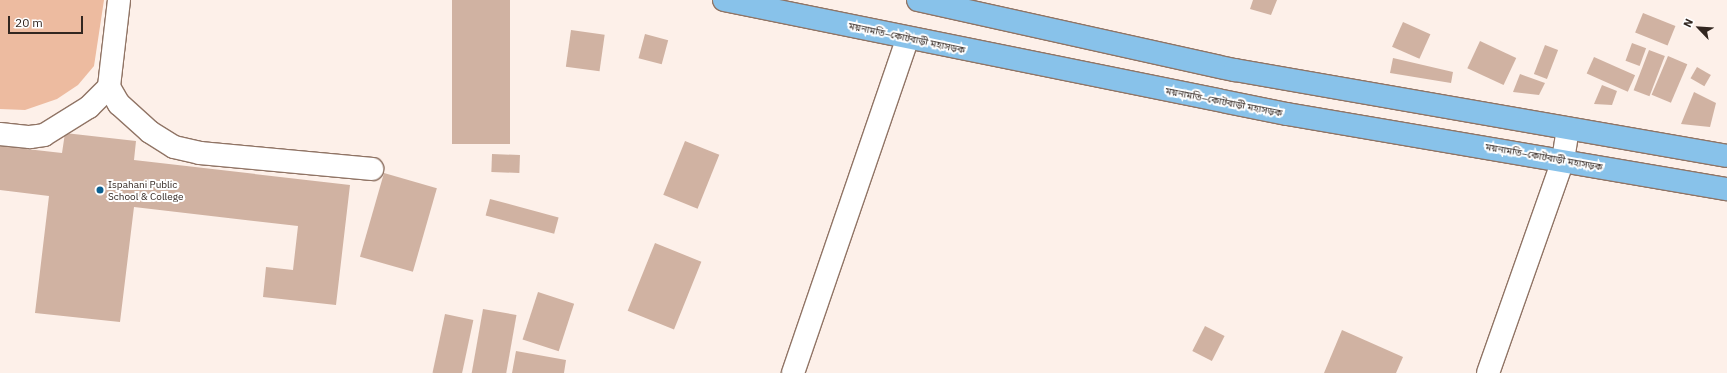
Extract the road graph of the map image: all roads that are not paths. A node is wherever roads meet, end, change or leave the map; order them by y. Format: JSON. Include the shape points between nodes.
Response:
{"nodes":[{"id":1,"x":120,"y":0,"type":"edge"},
{"id":2,"x":724,"y":0,"type":"edge"},
{"id":3,"x":918,"y":0,"type":"edge"},
{"id":4,"x":908,"y":38,"type":"junction"},
{"id":5,"x":109,"y":87,"type":"junction"},
{"id":6,"x":1568,"y":129,"type":"junction"},
{"id":7,"x":0,"y":134,"type":"edge"},
{"id":8,"x":1727,"y":156,"type":"edge"},
{"id":9,"x":1563,"y":160,"type":"junction"},
{"id":10,"x":372,"y":169,"type":"dead end"},
{"id":11,"x":1727,"y":189,"type":"edge"},
{"id":12,"x":793,"y":373,"type":"edge"},
{"id":13,"x":1488,"y":373,"type":"edge"}],
"edges":[{"from":1,"to":5,"type":"street"},
{"from":2,"to":4,"type":"main road","name":"ময়নামতি–কোটবাড়ী মহাসড়ক"},
{"from":3,"to":6,"type":"main road","via":[[1235,70]]},
{"from":4,"to":9,"type":"main road","name":"ময়নামতি–কোটবাড়ী মহাসড়ক","via":[[1287,114]]},
{"from":4,"to":12,"type":"street"},
{"from":5,"to":7,"type":"street","via":[[89,107],[44,135]]},
{"from":5,"to":10,"type":"street","via":[[131,118],[174,146],[200,153]]},
{"from":6,"to":8,"type":"main road"},
{"from":6,"to":9,"type":"street"},
{"from":9,"to":11,"type":"main road","name":"ময়নামতি–কোটবাড়ী মহাসড়ক"},
{"from":9,"to":13,"type":"street"}]}
